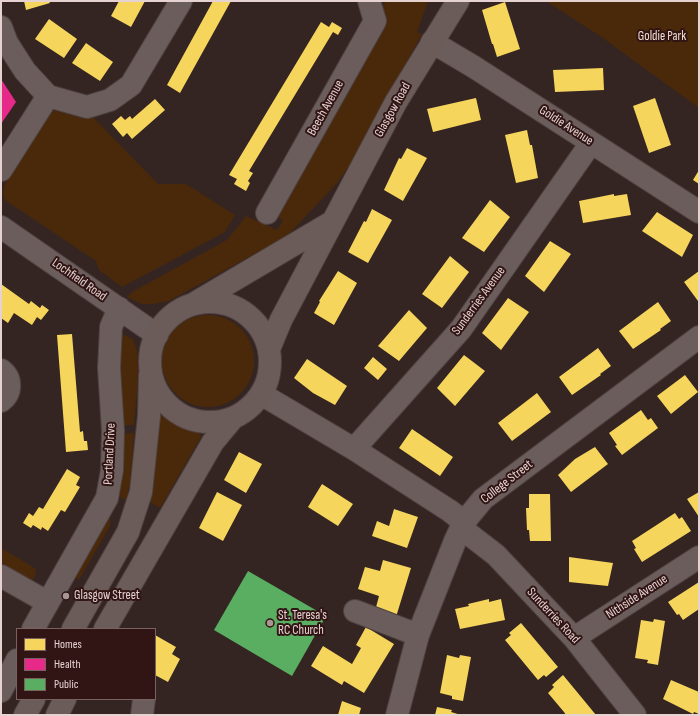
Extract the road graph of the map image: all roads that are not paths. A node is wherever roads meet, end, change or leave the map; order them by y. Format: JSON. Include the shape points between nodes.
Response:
{"nodes":[{"id":1,"x":181,"y":1,"type":"edge"},
{"id":2,"x":369,"y":1,"type":"edge"},
{"id":3,"x":458,"y":1,"type":"edge"},
{"id":4,"x":1,"y":27,"type":"edge"},
{"id":5,"x":432,"y":42,"type":"junction"},
{"id":6,"x":48,"y":96,"type":"junction"},
{"id":7,"x":591,"y":143,"type":"junction"},
{"id":8,"x":1,"y":170,"type":"edge"},
{"id":9,"x":699,"y":212,"type":"edge"},
{"id":10,"x":267,"y":213,"type":"dead end"},
{"id":11,"x":332,"y":222,"type":"junction"},
{"id":12,"x":1,"y":227,"type":"edge"},
{"id":13,"x":192,"y":305,"type":"junction"},
{"id":14,"x":119,"y":308,"type":"junction"},
{"id":15,"x":157,"y":335,"type":"junction"},
{"id":16,"x":699,"y":337,"type":"edge"},
{"id":17,"x":269,"y":349,"type":"junction"},
{"id":18,"x":151,"y":367,"type":"junction"},
{"id":19,"x":1,"y":370,"type":"edge"},
{"id":20,"x":262,"y":394,"type":"junction"},
{"id":21,"x":1,"y":401,"type":"edge"},
{"id":22,"x":233,"y":418,"type":"junction"},
{"id":23,"x":354,"y":449,"type":"junction"},
{"id":24,"x":462,"y":525,"type":"junction"},
{"id":25,"x":699,"y":556,"type":"edge"},
{"id":26,"x":1,"y":576,"type":"edge"},
{"id":27,"x":47,"y":602,"type":"junction"},
{"id":28,"x":355,"y":611,"type":"dead end"},
{"id":29,"x":34,"y":628,"type":"edge"},
{"id":30,"x":74,"y":628,"type":"edge"},
{"id":31,"x":106,"y":628,"type":"edge"},
{"id":32,"x":418,"y":635,"type":"junction"},
{"id":33,"x":574,"y":638,"type":"junction"},
{"id":34,"x":16,"y":662,"type":"edge"},
{"id":35,"x":1,"y":691,"type":"edge"},
{"id":36,"x":33,"y":700,"type":"edge"},
{"id":37,"x":64,"y":700,"type":"edge"},
{"id":38,"x":144,"y":700,"type":"edge"},
{"id":39,"x":25,"y":715,"type":"edge"},
{"id":40,"x":57,"y":715,"type":"edge"},
{"id":41,"x":142,"y":715,"type":"edge"},
{"id":42,"x":396,"y":715,"type":"edge"},
{"id":43,"x":635,"y":715,"type":"edge"}],
"edges":[{"from":1,"to":6,"type":"street","via":[[131,85],[110,100],[87,107]]},
{"from":2,"to":10,"type":"street","name":"Beech Avenue","via":[[375,21]]},
{"from":3,"to":5,"type":"main road","name":"Glasgow Road"},
{"from":4,"to":6,"type":"street","via":[[7,43],[25,71]]},
{"from":5,"to":7,"type":"street","name":"Goldie Avenue"},
{"from":5,"to":11,"type":"main road","name":"Glasgow Road","via":[[396,102]]},
{"from":6,"to":8,"type":"street"},
{"from":7,"to":9,"type":"street","name":"Goldie Avenue"},
{"from":7,"to":23,"type":"street","name":"Sunderries Avenue","via":[[462,328]]},
{"from":11,"to":13,"type":"main road"},
{"from":11,"to":17,"type":"main road","name":"Glasgow Road","via":[[281,320]]},
{"from":12,"to":14,"type":"street","name":"Lochfield Road"},
{"from":13,"to":15,"type":"main road","via":[[166,322]]},
{"from":13,"to":17,"type":"main road","via":[[212,302],[231,306],[248,316],[257,326]]},
{"from":14,"to":15,"type":"street","name":"Lochfield Road"},
{"from":14,"to":27,"type":"street","name":"Portland Drive","via":[[111,327],[113,431],[112,470],[107,498]]},
{"from":15,"to":18,"type":"main road"},
{"from":16,"to":24,"type":"street","name":"College Street","via":[[483,499]]},
{"from":17,"to":20,"type":"main road","via":[[268,380]]},
{"from":18,"to":22,"type":"main road","via":[[155,385],[165,401],[179,413],[202,421],[215,422]]},
{"from":18,"to":30,"type":"main road","via":[[141,492],[128,532]]},
{"from":19,"to":21,"type":"street","via":[[9,378],[10,386],[9,393]]},
{"from":20,"to":22,"type":"main road","via":[[249,408]]},
{"from":20,"to":23,"type":"street","name":"Sunderries Road"},
{"from":22,"to":31,"type":"main road","via":[[213,442]]},
{"from":23,"to":24,"type":"street","name":"Sunderries Road","via":[[450,511]]},
{"from":24,"to":32,"type":"street","name":"College Street"},
{"from":24,"to":33,"type":"street","name":"Sunderries Road","via":[[496,555]]},
{"from":25,"to":33,"type":"street","name":"Nithside Avenue"},
{"from":26,"to":27,"type":"street"},
{"from":27,"to":29,"type":"street","name":"Portland Drive"},
{"from":28,"to":32,"type":"street"},
{"from":32,"to":42,"type":"street","name":"College Street"},
{"from":33,"to":43,"type":"street","name":"Sunderries Road"},
{"from":34,"to":35,"type":"street"},
{"from":36,"to":39,"type":"main road"},
{"from":37,"to":40,"type":"main road"},
{"from":38,"to":41,"type":"street"}]}
